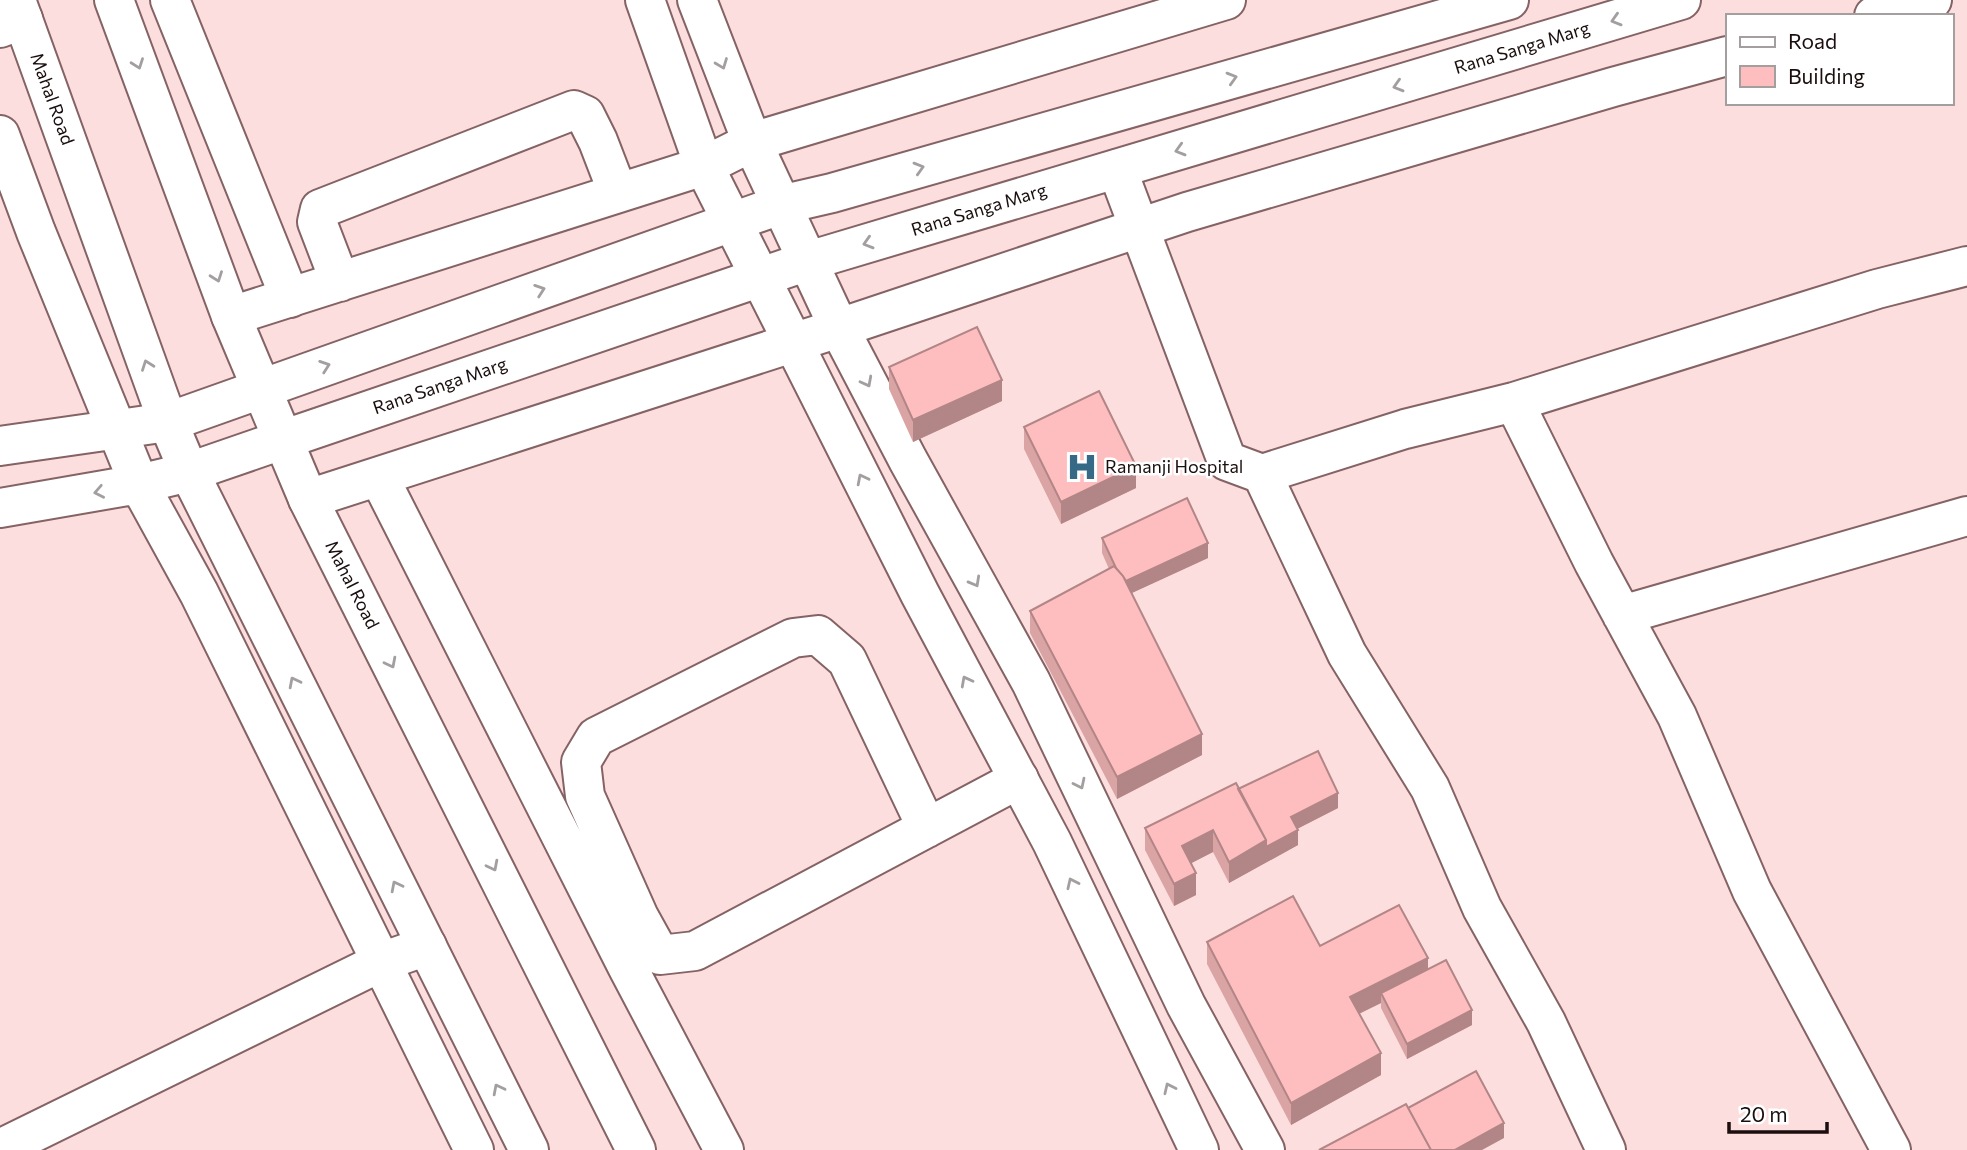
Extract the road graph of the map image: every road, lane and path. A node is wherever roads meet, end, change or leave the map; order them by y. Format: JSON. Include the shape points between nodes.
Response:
{"nodes":[{"id":1,"x":114,"y":0,"type":"edge"},
{"id":2,"x":170,"y":0,"type":"edge"},
{"id":3,"x":645,"y":0,"type":"edge"},
{"id":4,"x":697,"y":0,"type":"edge"},
{"id":5,"x":1226,"y":0,"type":"edge"},
{"id":6,"x":1508,"y":0,"type":"edge"},
{"id":7,"x":1681,"y":0,"type":"edge"},
{"id":8,"x":1931,"y":0,"type":"edge"},
{"id":9,"x":1881,"y":14,"type":"edge"},
{"id":10,"x":13,"y":16,"type":"edge"},
{"id":11,"x":1726,"y":56,"type":"edge"},
{"id":12,"x":0,"y":135,"type":"edge"},
{"id":13,"x":752,"y":142,"type":"junction"},
{"id":14,"x":704,"y":166,"type":"junction"},
{"id":15,"x":1117,"y":169,"type":"junction"},
{"id":16,"x":618,"y":194,"type":"junction"},
{"id":17,"x":780,"y":205,"type":"junction"},
{"id":18,"x":733,"y":222,"type":"junction"},
{"id":19,"x":1139,"y":228,"type":"junction"},
{"id":20,"x":808,"y":261,"type":"junction"},
{"id":21,"x":1967,"y":266,"type":"edge"},
{"id":22,"x":761,"y":276,"type":"junction"},
{"id":23,"x":340,"y":282,"type":"junction"},
{"id":24,"x":290,"y":298,"type":"junction"},
{"id":25,"x":231,"y":316,"type":"junction"},
{"id":26,"x":839,"y":328,"type":"junction"},
{"id":27,"x":793,"y":342,"type":"junction"},
{"id":28,"x":261,"y":389,"type":"junction"},
{"id":29,"x":1514,"y":402,"type":"junction"},
{"id":30,"x":168,"y":422,"type":"junction"},
{"id":31,"x":117,"y":429,"type":"junction"},
{"id":32,"x":282,"y":440,"type":"junction"},
{"id":33,"x":0,"y":446,"type":"edge"},
{"id":34,"x":189,"y":472,"type":"junction"},
{"id":35,"x":1262,"y":474,"type":"junction"},
{"id":36,"x":379,"y":477,"type":"junction"},
{"id":37,"x":139,"y":484,"type":"junction"},
{"id":38,"x":308,"y":499,"type":"junction"},
{"id":39,"x":0,"y":508,"type":"edge"},
{"id":40,"x":1967,"y":516,"type":"edge"},
{"id":41,"x":1622,"y":615,"type":"junction"},
{"id":42,"x":1018,"y":779,"type":"junction"},
{"id":43,"x":927,"y":828,"type":"junction"},
{"id":44,"x":427,"y":947,"type":"junction"},
{"id":45,"x":644,"y":961,"type":"junction"},
{"id":46,"x":381,"y":962,"type":"junction"},
{"id":47,"x":8,"y":1147,"type":"edge"},
{"id":48,"x":474,"y":1150,"type":"edge"},
{"id":49,"x":529,"y":1150,"type":"edge"},
{"id":50,"x":636,"y":1150,"type":"edge"},
{"id":51,"x":724,"y":1150,"type":"edge"},
{"id":52,"x":1199,"y":1150,"type":"edge"},
{"id":53,"x":1265,"y":1150,"type":"edge"},
{"id":54,"x":1606,"y":1150,"type":"edge"},
{"id":55,"x":1891,"y":1150,"type":"edge"}],
"edges":[{"from":1,"to":25,"type":"main road","name":"Mahal Road","one_way":true},
{"from":2,"to":24,"type":"main road"},
{"from":3,"to":14,"type":"main road"},
{"from":4,"to":13,"type":"main road","one_way":true},
{"from":5,"to":13,"type":"main road"},
{"from":17,"to":6,"type":"main road","one_way":true},
{"from":7,"to":15,"type":"main road","name":"Rana Sanga Marg","one_way":true},
{"from":8,"to":9,"type":"main road"},
{"from":30,"to":10,"type":"main road","name":"Mahal Road","one_way":true},
{"from":11,"to":19,"type":"main road"},
{"from":12,"to":31,"type":"main road"},
{"from":13,"to":14,"type":"main road"},
{"from":13,"to":17,"type":"main road"},
{"from":14,"to":16,"type":"main road"},
{"from":14,"to":18,"type":"main road"},
{"from":15,"to":19,"type":"main road"},
{"from":15,"to":20,"type":"main road","name":"Rana Sanga Marg","one_way":true},
{"from":16,"to":23,"type":"main road"},
{"from":16,"to":23,"type":"main road","via":[[585,115],[574,110],[320,209],[317,222]]},
{"from":17,"to":18,"type":"main road"},
{"from":17,"to":20,"type":"main road"},
{"from":18,"to":22,"type":"main road"},
{"from":28,"to":18,"type":"main road","one_way":true},
{"from":19,"to":26,"type":"main road"},
{"from":19,"to":35,"type":"main road","via":[[1227,461]]},
{"from":20,"to":22,"type":"main road","name":"Rana Sanga Marg"},
{"from":20,"to":26,"type":"main road"},
{"from":21,"to":29,"type":"main road","via":[[1877,289]]},
{"from":22,"to":27,"type":"main road"},
{"from":22,"to":32,"type":"main road","name":"Rana Sanga Marg"},
{"from":23,"to":24,"type":"main road"},
{"from":24,"to":25,"type":"main road"},
{"from":25,"to":28,"type":"main road","name":"Mahal Road"},
{"from":26,"to":27,"type":"main road"},
{"from":26,"to":53,"type":"main road","one_way":true,"via":[[1031,682],[1186,1005]]},
{"from":27,"to":36,"type":"main road"},
{"from":42,"to":27,"type":"main road","one_way":true},
{"from":28,"to":30,"type":"main road"},
{"from":28,"to":32,"type":"main road","name":"Mahal Road"},
{"from":29,"to":35,"type":"main road","via":[[1405,429]]},
{"from":29,"to":41,"type":"main road"},
{"from":30,"to":31,"type":"main road"},
{"from":30,"to":34,"type":"main road","name":"Mahal Road"},
{"from":31,"to":33,"type":"main road"},
{"from":31,"to":37,"type":"main road"},
{"from":32,"to":34,"type":"main road","name":"Rana Sanga Marg"},
{"from":32,"to":38,"type":"main road","name":"Mahal Road"},
{"from":34,"to":37,"type":"main road","name":"Rana Sanga Marg"},
{"from":44,"to":34,"type":"main road","name":"Mahal Road","one_way":true},
{"from":35,"to":54,"type":"main road","via":[[1348,654],[1430,788],[1482,908],[1546,1022]]},
{"from":36,"to":38,"type":"main road"},
{"from":36,"to":45,"type":"main road"},
{"from":37,"to":39,"type":"main road","name":"Rana Sanga Marg","one_way":true},
{"from":37,"to":46,"type":"main road","via":[[199,593]]},
{"from":38,"to":50,"type":"main road","name":"Mahal Road","one_way":true},
{"from":40,"to":41,"type":"main road"},
{"from":41,"to":55,"type":"main road","via":[[1677,716],[1752,891]]},
{"from":42,"to":43,"type":"main road"},
{"from":52,"to":42,"type":"main road","one_way":true},
{"from":43,"to":45,"type":"main road","via":[[695,951]]},
{"from":43,"to":45,"type":"main road","via":[[847,660],[818,635],[793,638],[596,737],[581,762],[585,796],[639,917]]},
{"from":44,"to":46,"type":"main road"},
{"from":49,"to":44,"type":"main road","name":"Mahal Road","one_way":true},
{"from":45,"to":51,"type":"main road"},
{"from":46,"to":47,"type":"main road"},
{"from":46,"to":48,"type":"main road"}]}
